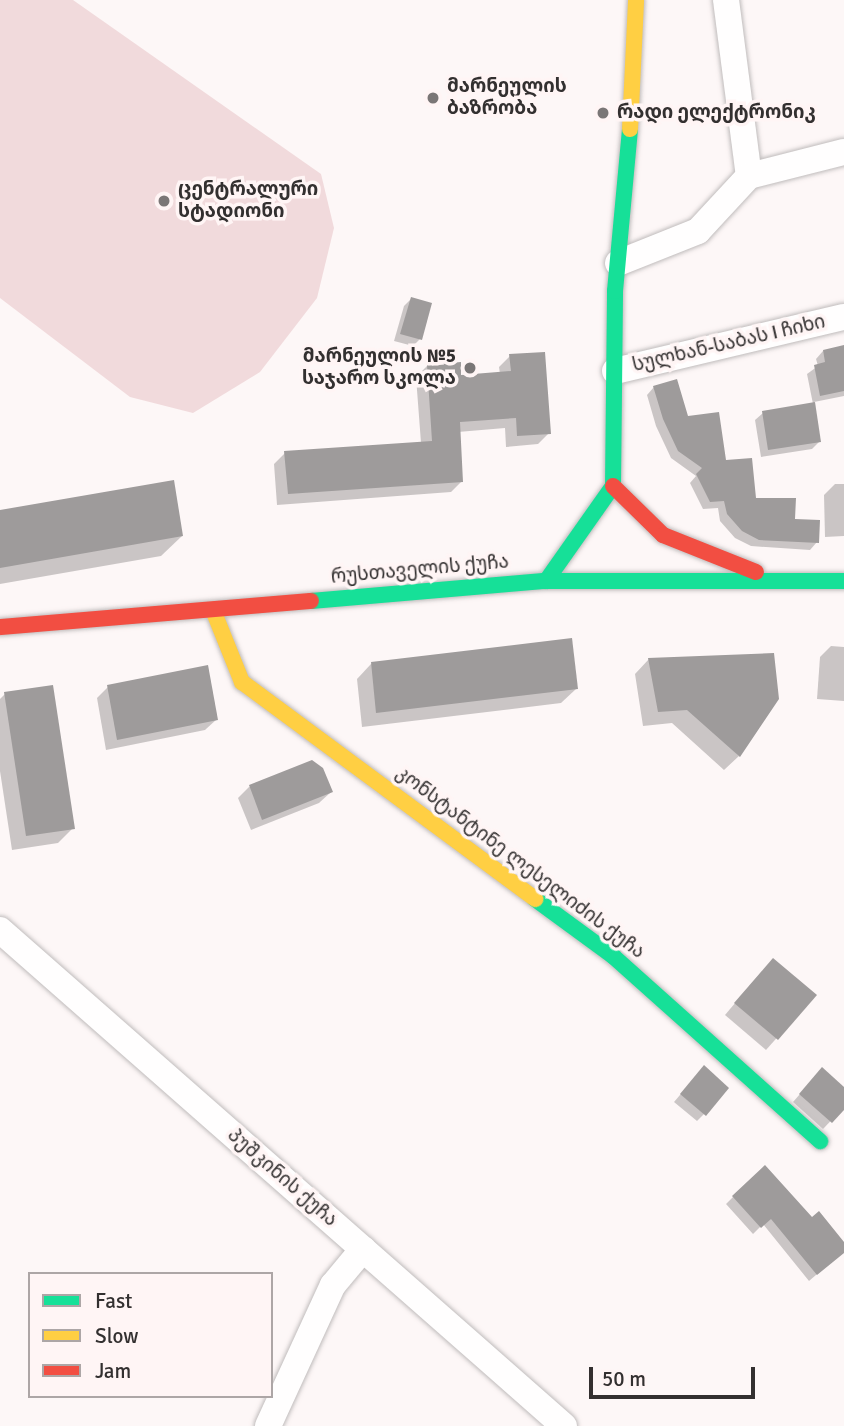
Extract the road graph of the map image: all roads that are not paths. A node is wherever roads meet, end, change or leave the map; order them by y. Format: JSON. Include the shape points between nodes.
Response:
{"nodes":[{"id":1,"x":636,"y":0,"type":"edge"},
{"id":2,"x":726,"y":0,"type":"edge"},
{"id":3,"x":844,"y":152,"type":"edge"},
{"id":4,"x":749,"y":176,"type":"junction"},
{"id":5,"x":618,"y":263,"type":"junction"},
{"id":6,"x":844,"y":317,"type":"edge"},
{"id":7,"x":615,"y":371,"type":"junction"},
{"id":8,"x":613,"y":486,"type":"junction"},
{"id":9,"x":777,"y":580,"type":"junction"},
{"id":10,"x":546,"y":581,"type":"junction"},
{"id":11,"x":844,"y":581,"type":"edge"},
{"id":12,"x":213,"y":610,"type":"junction"},
{"id":13,"x":0,"y":627,"type":"edge"},
{"id":14,"x":0,"y":930,"type":"edge"},
{"id":15,"x":820,"y":1141,"type":"dead end"},
{"id":16,"x":363,"y":1249,"type":"junction"},
{"id":17,"x":268,"y":1426,"type":"edge"},
{"id":18,"x":564,"y":1426,"type":"edge"}],
"edges":[{"from":1,"to":5,"type":"street"},
{"from":2,"to":4,"type":"street"},
{"from":3,"to":4,"type":"street"},
{"from":4,"to":5,"type":"street","via":[[698,231]]},
{"from":5,"to":7,"type":"street"},
{"from":6,"to":7,"type":"street","name":"სულხან-საბას I ჩიხი"},
{"from":7,"to":8,"type":"street"},
{"from":8,"to":9,"type":"street","via":[[663,535]]},
{"from":8,"to":10,"type":"street"},
{"from":9,"to":10,"type":"street","name":"რუსთაველის ქუჩა"},
{"from":9,"to":11,"type":"street","name":"რუსთაველის ქუჩა"},
{"from":10,"to":12,"type":"street","name":"რუსთაველის ქუჩა"},
{"from":12,"to":13,"type":"street","name":"რუსთაველის ქუჩა"},
{"from":12,"to":15,"type":"street","name":"კონსტანტინე ლესელიძის ქუჩა","via":[[242,682],[613,956]]},
{"from":14,"to":16,"type":"street","name":"პუშკინის ქუჩა"},
{"from":16,"to":17,"type":"street","via":[[332,1285]]},
{"from":16,"to":18,"type":"street","name":"პუშკინის ქუჩა"}]}
